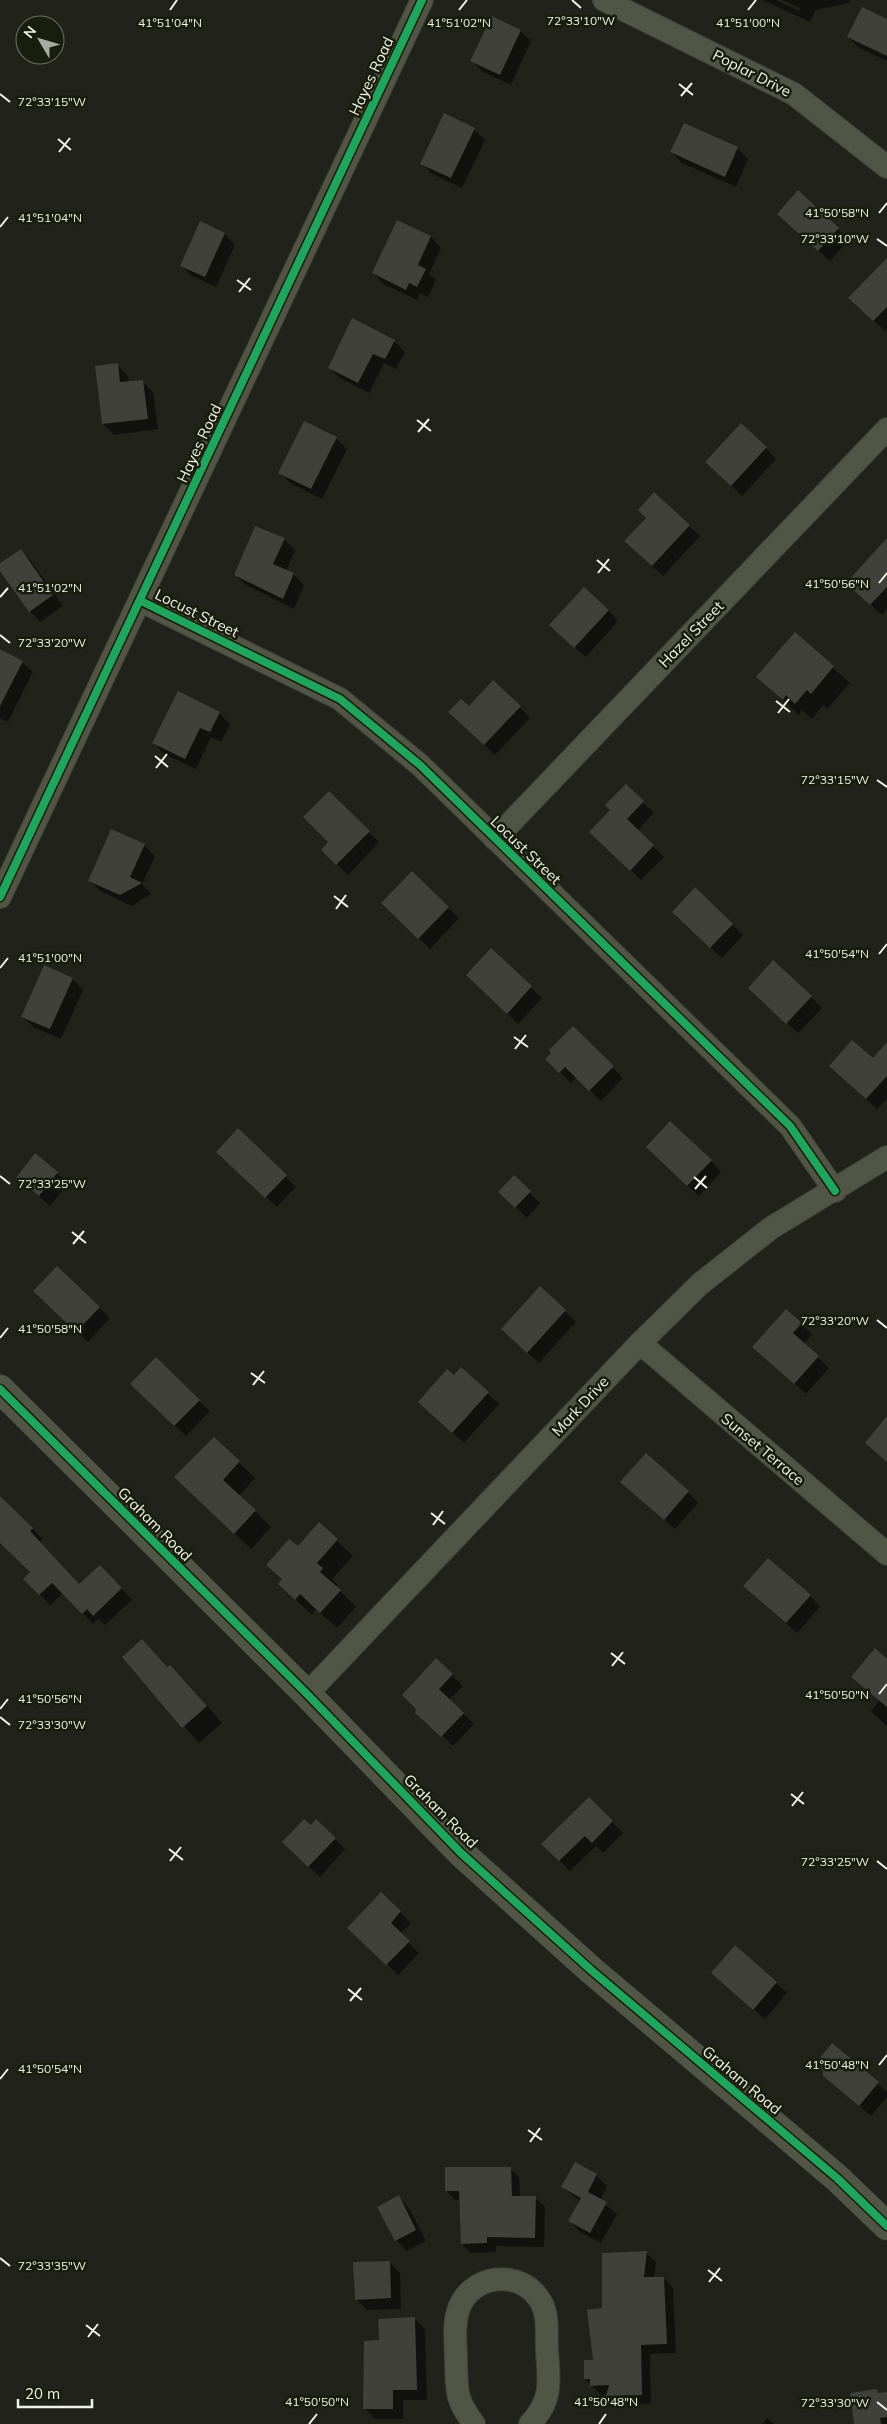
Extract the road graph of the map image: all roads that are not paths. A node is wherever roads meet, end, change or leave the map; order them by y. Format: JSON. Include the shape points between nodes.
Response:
{"nodes":[{"id":1,"x":422,"y":0,"type":"edge"},
{"id":2,"x":604,"y":0,"type":"edge"},
{"id":3,"x":887,"y":168,"type":"edge"},
{"id":4,"x":887,"y":429,"type":"edge"},
{"id":5,"x":141,"y":601,"type":"junction"},
{"id":6,"x":495,"y":839,"type":"junction"},
{"id":7,"x":0,"y":897,"type":"edge"},
{"id":8,"x":887,"y":1157,"type":"edge"},
{"id":9,"x":835,"y":1191,"type":"junction"},
{"id":10,"x":640,"y":1343,"type":"junction"},
{"id":11,"x":0,"y":1389,"type":"edge"},
{"id":12,"x":887,"y":1554,"type":"edge"},
{"id":13,"x":307,"y":1694,"type":"junction"},
{"id":14,"x":887,"y":2226,"type":"edge"},
{"id":15,"x":474,"y":2424,"type":"edge"},
{"id":16,"x":530,"y":2424,"type":"edge"}],
"edges":[{"from":1,"to":5,"type":"street","name":"Hayes Road"},
{"from":2,"to":3,"type":"street","name":"Poplar Drive","via":[[794,94]]},
{"from":4,"to":6,"type":"street","name":"Hazel Street"},
{"from":5,"to":6,"type":"street","name":"Locust Street","via":[[340,699],[420,765]]},
{"from":5,"to":7,"type":"street","name":"Hayes Road"},
{"from":6,"to":9,"type":"street","name":"Locust Street","via":[[790,1126]]},
{"from":8,"to":9,"type":"street","name":"Mark Drive"},
{"from":9,"to":10,"type":"street","name":"Mark Drive","via":[[764,1234],[700,1284]]},
{"from":10,"to":12,"type":"street","name":"Sunset Terrace"},
{"from":10,"to":13,"type":"street","name":"Mark Drive"},
{"from":11,"to":13,"type":"street","name":"Graham Road"},
{"from":13,"to":14,"type":"street","name":"Graham Road","via":[[461,1853],[591,1970],[837,2178]]},
{"from":15,"to":16,"type":"street","via":[[462,2408],[457,2394],[457,2312],[467,2294],[480,2284],[506,2279],[528,2287],[546,2314],[549,2392],[540,2413]]}]}
